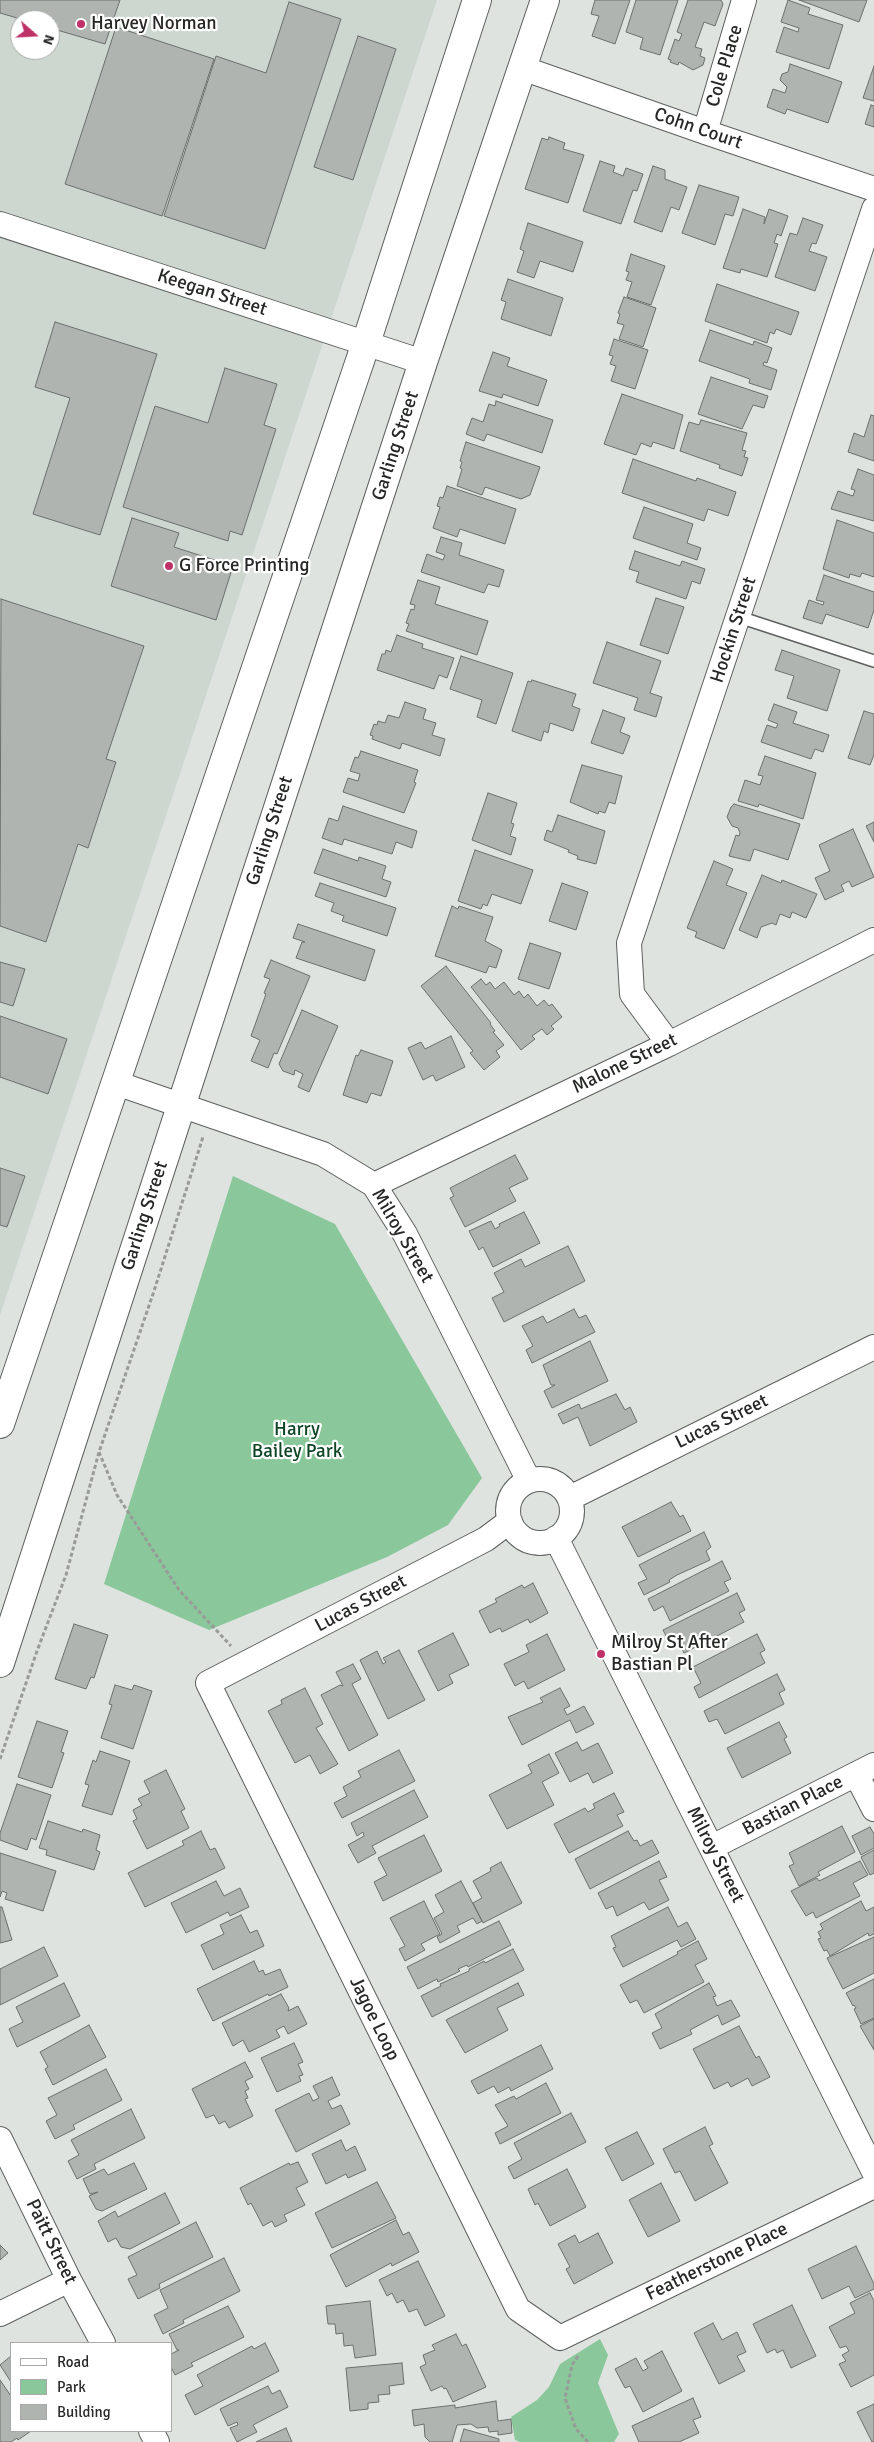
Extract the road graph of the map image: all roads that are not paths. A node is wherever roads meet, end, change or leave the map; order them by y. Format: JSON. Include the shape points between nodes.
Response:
{"nodes":[{"id":1,"x":477,"y":0,"type":"edge"},
{"id":2,"x":545,"y":0,"type":"edge"},
{"id":3,"x":744,"y":0,"type":"edge"},
{"id":4,"x":522,"y":68,"type":"junction"},
{"id":5,"x":704,"y":132,"type":"junction"},
{"id":6,"x":874,"y":189,"type":"edge"},
{"id":7,"x":874,"y":209,"type":"edge"},
{"id":8,"x":0,"y":224,"type":"edge"},
{"id":9,"x":366,"y":343,"type":"junction"},
{"id":10,"x":424,"y":362,"type":"junction"},
{"id":11,"x":739,"y":617,"type":"junction"},
{"id":12,"x":874,"y":661,"type":"edge"},
{"id":13,"x":874,"y":940,"type":"edge"},
{"id":14,"x":669,"y":1044,"type":"junction"},
{"id":15,"x":116,"y":1083,"type":"junction"},
{"id":16,"x":181,"y":1105,"type":"junction"},
{"id":17,"x":374,"y":1185,"type":"junction"},
{"id":18,"x":874,"y":1347,"type":"edge"},
{"id":19,"x":0,"y":1424,"type":"edge"},
{"id":20,"x":529,"y":1481,"type":"junction"},
{"id":21,"x":570,"y":1498,"type":"junction"},
{"id":22,"x":510,"y":1521,"type":"junction"},
{"id":23,"x":556,"y":1538,"type":"junction"},
{"id":24,"x":5,"y":1630,"type":"edge"},
{"id":25,"x":0,"y":1663,"type":"edge"},
{"id":26,"x":208,"y":1683,"type":"joint"},
{"id":27,"x":865,"y":1770,"type":"edge"},
{"id":28,"x":874,"y":1809,"type":"edge"},
{"id":29,"x":712,"y":1847,"type":"junction"},
{"id":30,"x":0,"y":2139,"type":"edge"},
{"id":31,"x":874,"y":2172,"type":"edge"},
{"id":32,"x":874,"y":2186,"type":"edge"},
{"id":33,"x":69,"y":2280,"type":"junction"},
{"id":34,"x":0,"y":2314,"type":"edge"},
{"id":35,"x":560,"y":2338,"type":"joint"},
{"id":36,"x":102,"y":2342,"type":"edge"}],
"edges":[{"from":1,"to":9,"type":"street"},
{"from":2,"to":4,"type":"street","name":"Garling Street"},
{"from":3,"to":5,"type":"street","name":"Cole Place"},
{"from":4,"to":5,"type":"street","name":"Cohn Court"},
{"from":4,"to":10,"type":"street","name":"Garling Street"},
{"from":5,"to":6,"type":"street","name":"Cohn Court"},
{"from":7,"to":11,"type":"street","name":"Hockin Street"},
{"from":8,"to":9,"type":"street","name":"Keegan Street"},
{"from":9,"to":10,"type":"street","name":"Keegan Street"},
{"from":9,"to":15,"type":"street"},
{"from":10,"to":16,"type":"street","name":"Garling Street"},
{"from":11,"to":12,"type":"lane"},
{"from":11,"to":14,"type":"street","name":"Hockin Street","via":[[629,943],[632,994]]},
{"from":13,"to":14,"type":"street","name":"Malone Street"},
{"from":14,"to":17,"type":"street","name":"Malone Street"},
{"from":15,"to":16,"type":"street","name":"Milroy Street"},
{"from":15,"to":19,"type":"street"},
{"from":16,"to":17,"type":"street","name":"Milroy Street","via":[[323,1154]]},
{"from":16,"to":24,"type":"street","name":"Garling Street"},
{"from":17,"to":20,"type":"street","name":"Milroy Street","via":[[405,1234]]},
{"from":18,"to":21,"type":"street","name":"Lucas Street"},
{"from":20,"to":21,"type":"street","via":[[553,1481]]},
{"from":20,"to":22,"type":"street","via":[[520,1486],[510,1502]]},
{"from":21,"to":23,"type":"street","via":[[568,1525]]},
{"from":22,"to":23,"type":"street","via":[[514,1529],[529,1540],[538,1542]]},
{"from":22,"to":26,"type":"street","name":"Lucas Street","via":[[486,1539]]},
{"from":23,"to":29,"type":"street","name":"Milroy Street"},
{"from":24,"to":25,"type":"street","name":"Garling Street"},
{"from":26,"to":35,"type":"street","name":"Jagoe Loop","via":[[518,2309]]},
{"from":27,"to":28,"type":"street"},
{"from":27,"to":29,"type":"street","name":"Bastian Place"},
{"from":29,"to":31,"type":"street","name":"Milroy Street"},
{"from":30,"to":33,"type":"street","name":"Paitt Street"},
{"from":32,"to":35,"type":"street","name":"Featherstone Place"},
{"from":33,"to":34,"type":"street"},
{"from":33,"to":36,"type":"street","name":"Paitt Street"}]}
